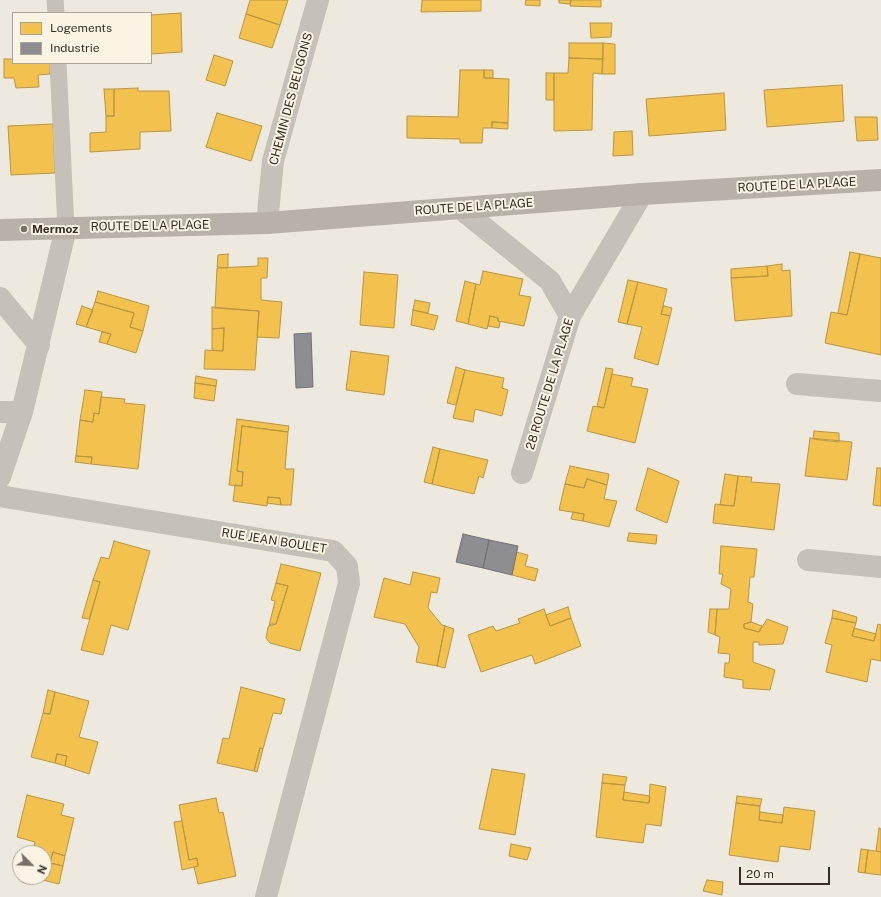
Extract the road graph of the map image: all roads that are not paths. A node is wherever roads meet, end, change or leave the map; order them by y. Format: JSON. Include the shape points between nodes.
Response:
{"nodes":[{"id":1,"x":55,"y":0,"type":"edge"},
{"id":2,"x":318,"y":0,"type":"edge"},
{"id":3,"x":56,"y":12,"type":"edge"},
{"id":4,"x":58,"y":64,"type":"edge"},
{"id":5,"x":881,"y":180,"type":"edge"},
{"id":6,"x":642,"y":194,"type":"junction"},
{"id":7,"x":460,"y":208,"type":"junction"},
{"id":8,"x":268,"y":223,"type":"junction"},
{"id":9,"x":66,"y":228,"type":"junction"},
{"id":10,"x":0,"y":230,"type":"edge"},
{"id":11,"x":0,"y":298,"type":"edge"},
{"id":12,"x":570,"y":316,"type":"junction"},
{"id":13,"x":38,"y":345,"type":"junction"},
{"id":14,"x":797,"y":384,"type":"dead end"},
{"id":15,"x":881,"y":391,"type":"edge"},
{"id":16,"x":0,"y":412,"type":"edge"},
{"id":17,"x":22,"y":412,"type":"junction"},
{"id":18,"x":522,"y":473,"type":"dead end"},
{"id":19,"x":0,"y":477,"type":"edge"},
{"id":20,"x":0,"y":496,"type":"edge"},
{"id":21,"x":808,"y":560,"type":"dead end"},
{"id":22,"x":881,"y":567,"type":"edge"},
{"id":23,"x":266,"y":897,"type":"edge"}],
"edges":[{"from":1,"to":3,"type":"lane"},
{"from":2,"to":8,"type":"street","name":"CHEMIN DES BEUGONS","via":[[273,161]]},
{"from":4,"to":9,"type":"lane"},
{"from":5,"to":6,"type":"street","name":"ROUTE DE LA PLAGE"},
{"from":6,"to":7,"type":"street","name":"ROUTE DE LA PLAGE"},
{"from":6,"to":12,"type":"street","name":"28 ROUTE DE LA PLAGE"},
{"from":7,"to":8,"type":"street","name":"ROUTE DE LA PLAGE"},
{"from":7,"to":12,"type":"street","via":[[550,281]]},
{"from":8,"to":9,"type":"street","name":"ROUTE DE LA PLAGE"},
{"from":9,"to":10,"type":"street","name":"ROUTE DE LA PLAGE"},
{"from":9,"to":13,"type":"street"},
{"from":11,"to":13,"type":"street"},
{"from":12,"to":18,"type":"street","name":"28 ROUTE DE LA PLAGE"},
{"from":13,"to":17,"type":"street"},
{"from":14,"to":15,"type":"street"},
{"from":16,"to":17,"type":"street"},
{"from":17,"to":19,"type":"street"},
{"from":20,"to":23,"type":"street","name":"RUE JEAN BOULET","via":[[333,551],[347,566],[349,583]]},
{"from":21,"to":22,"type":"street"}]}
